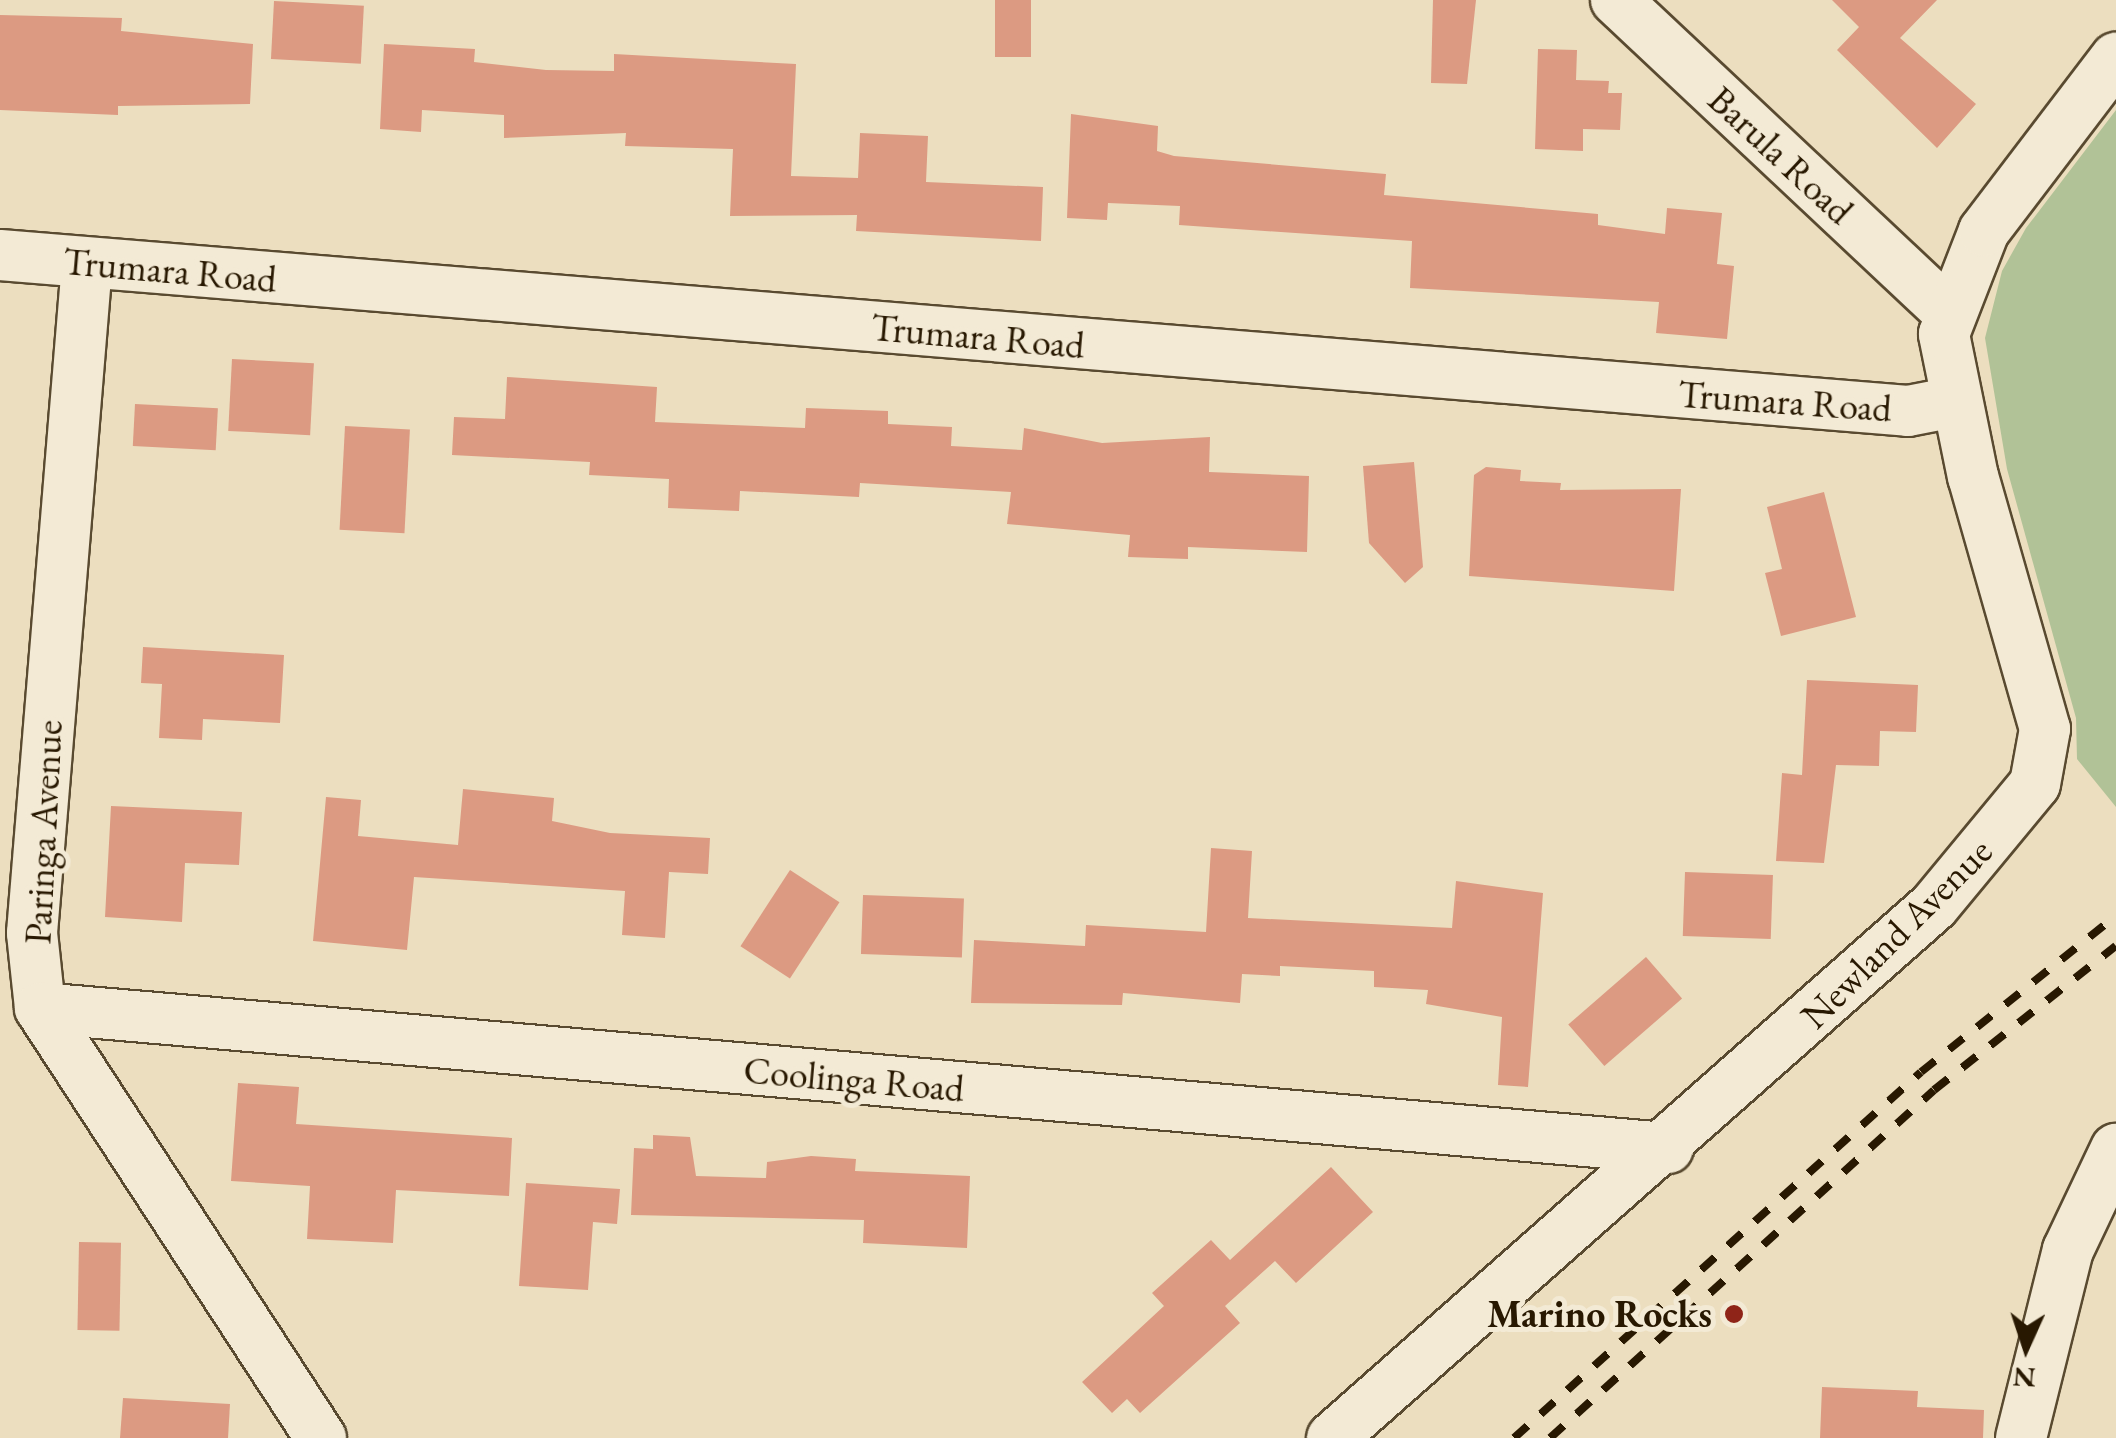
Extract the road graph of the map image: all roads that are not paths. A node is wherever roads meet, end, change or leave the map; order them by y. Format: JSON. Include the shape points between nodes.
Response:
{"nodes":[{"id":1,"x":1616,"y":0,"type":"edge"},
{"id":2,"x":2116,"y":58,"type":"edge"},
{"id":3,"x":0,"y":255,"type":"edge"},
{"id":4,"x":87,"y":264,"type":"junction"},
{"id":5,"x":1947,"y":311,"type":"junction"},
{"id":6,"x":1954,"y":402,"type":"junction"},
{"id":7,"x":40,"y":1008,"type":"junction"},
{"id":8,"x":1668,"y":1148,"type":"junction"},
{"id":9,"x":2116,"y":1149,"type":"edge"},
{"id":10,"x":321,"y":1438,"type":"edge"},
{"id":11,"x":1332,"y":1438,"type":"edge"},
{"id":12,"x":2022,"y":1438,"type":"edge"}],
"edges":[{"from":1,"to":5,"type":"street","name":"Barula Road"},
{"from":2,"to":5,"type":"street","name":"Newland Avenue","via":[[1984,231]]},
{"from":3,"to":4,"type":"street","name":"Trumara Road"},
{"from":4,"to":6,"type":"street","name":"Trumara Road","via":[[1908,411]]},
{"from":4,"to":7,"type":"street","name":"Paringa Avenue","via":[[32,933]]},
{"from":5,"to":6,"type":"street","name":"Newland Avenue"},
{"from":6,"to":8,"type":"street","name":"Newland Avenue","via":[[2041,710],[2043,768],[1934,906]]},
{"from":7,"to":8,"type":"street","name":"Coolinga Road"},
{"from":7,"to":10,"type":"street","name":"Paringa Avenue"},
{"from":8,"to":11,"type":"street","name":"Newland Avenue"},
{"from":9,"to":12,"type":"street","via":[[2068,1250]]}]}
